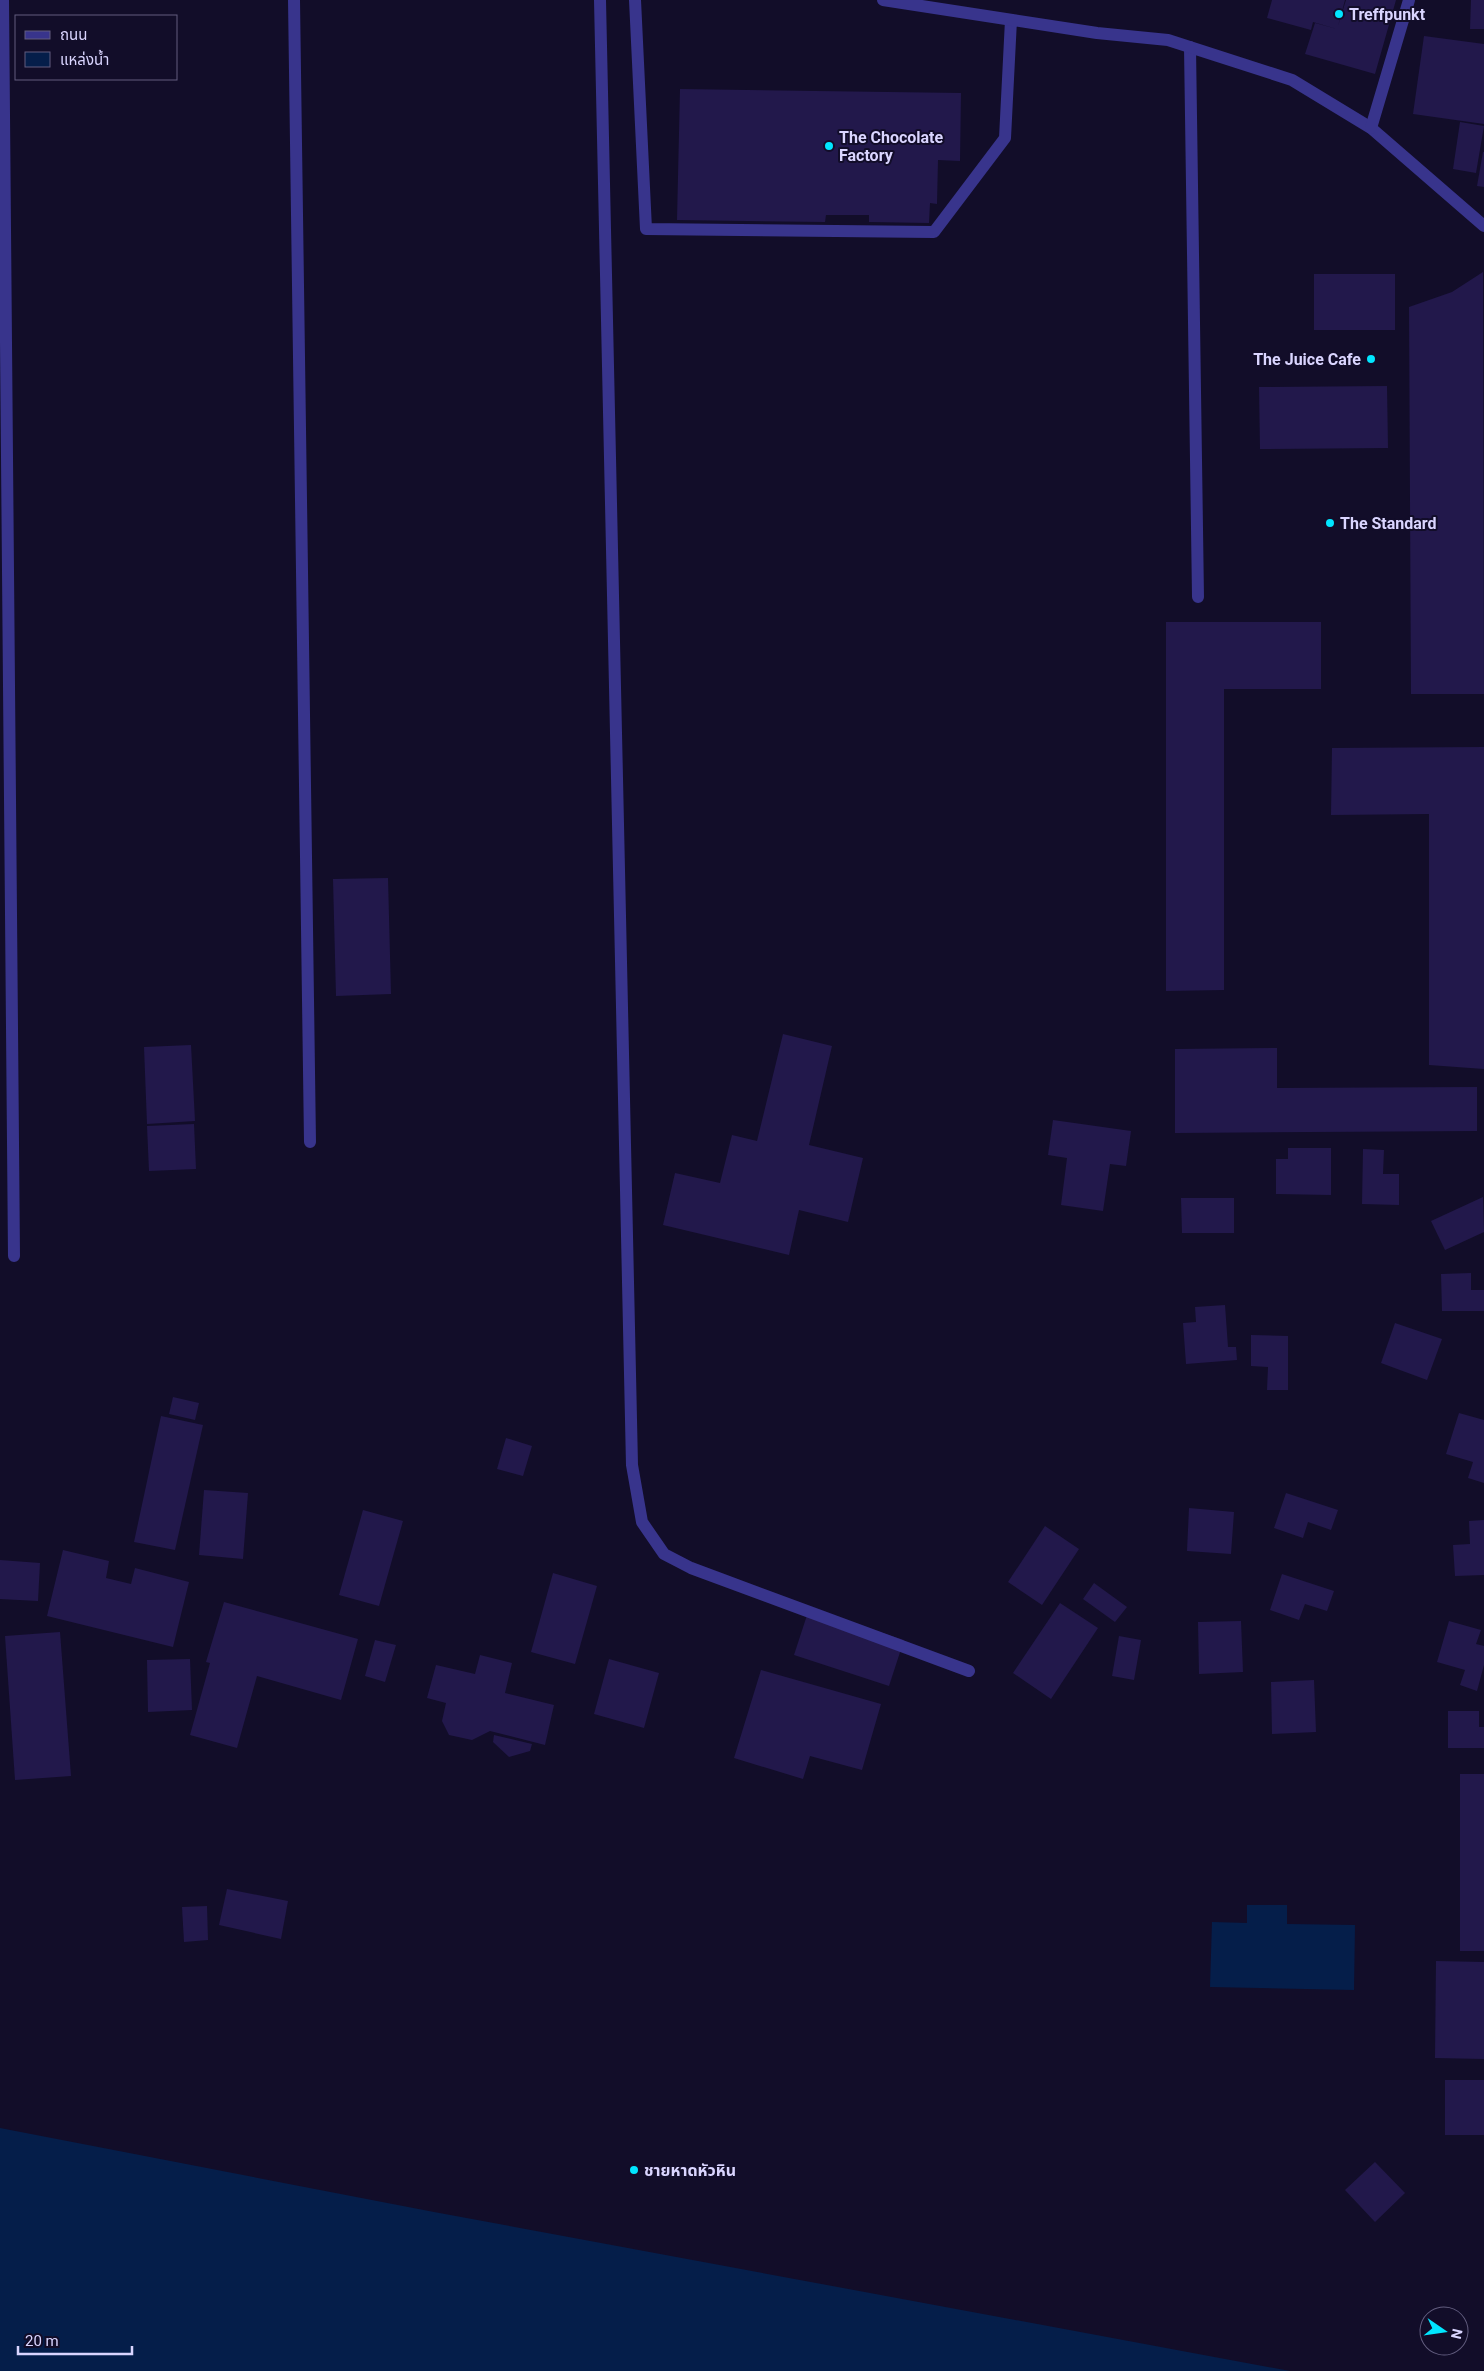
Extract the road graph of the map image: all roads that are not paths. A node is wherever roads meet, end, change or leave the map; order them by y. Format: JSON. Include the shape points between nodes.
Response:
{"nodes":[{"id":1,"x":2,"y":0,"type":"edge"},
{"id":2,"x":294,"y":0,"type":"edge"},
{"id":3,"x":600,"y":0,"type":"edge"},
{"id":4,"x":635,"y":0,"type":"edge"},
{"id":5,"x":883,"y":0,"type":"edge"},
{"id":6,"x":1409,"y":0,"type":"edge"},
{"id":7,"x":1011,"y":20,"type":"junction"},
{"id":8,"x":1190,"y":47,"type":"junction"},
{"id":9,"x":1371,"y":128,"type":"junction"},
{"id":10,"x":1484,"y":226,"type":"edge"},
{"id":11,"x":1198,"y":597,"type":"dead end"},
{"id":12,"x":310,"y":1142,"type":"dead end"},
{"id":13,"x":14,"y":1256,"type":"dead end"},
{"id":14,"x":969,"y":1671,"type":"dead end"}],
"edges":[{"from":1,"to":13,"type":"street"},
{"from":2,"to":12,"type":"street"},
{"from":3,"to":14,"type":"street","via":[[632,1465],[642,1522],[664,1554],[691,1568]]},
{"from":4,"to":7,"type":"street","via":[[646,229],[934,232],[1005,138]]},
{"from":5,"to":7,"type":"street"},
{"from":6,"to":9,"type":"street"},
{"from":7,"to":8,"type":"street","via":[[1168,40]]},
{"from":8,"to":9,"type":"street","via":[[1292,80]]},
{"from":8,"to":11,"type":"street"},
{"from":9,"to":10,"type":"street"}]}
